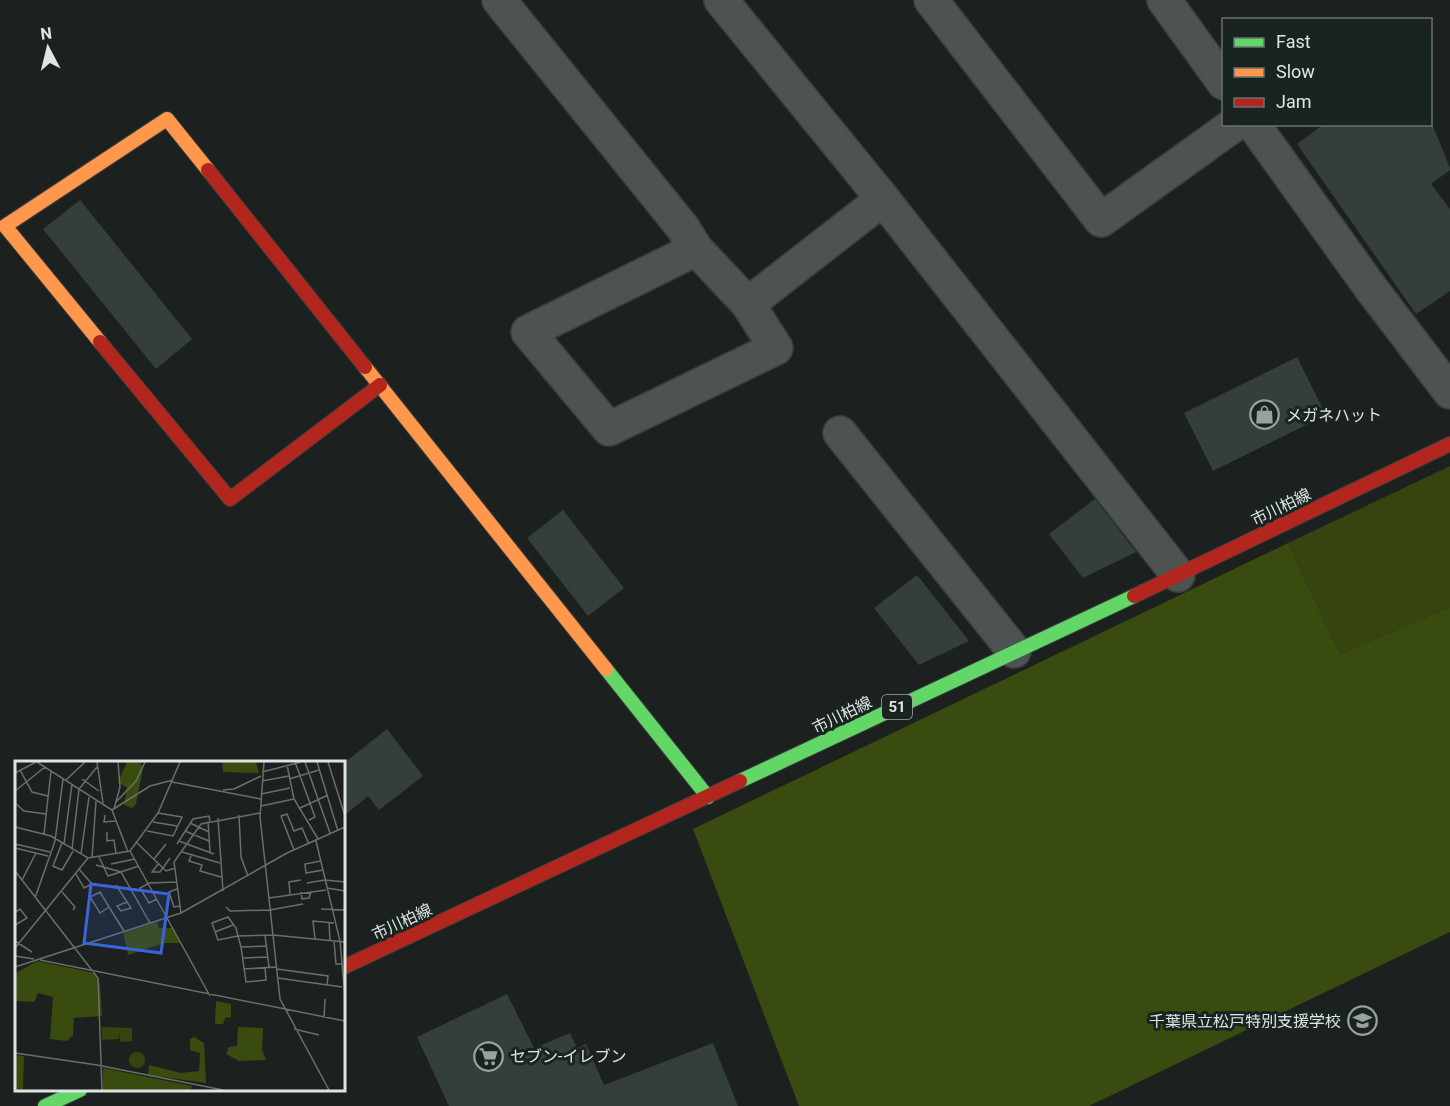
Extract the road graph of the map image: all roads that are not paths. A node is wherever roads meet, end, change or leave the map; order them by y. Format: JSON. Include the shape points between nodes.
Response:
{"nodes":[{"id":1,"x":500,"y":0,"type":"edge"},
{"id":2,"x":721,"y":0,"type":"edge"},
{"id":3,"x":931,"y":0,"type":"edge"},
{"id":4,"x":1164,"y":0,"type":"edge"},
{"id":5,"x":1222,"y":80,"type":"edge"},
{"id":6,"x":1232,"y":126,"type":"edge"},
{"id":7,"x":1254,"y":126,"type":"edge"},
{"id":8,"x":883,"y":199,"type":"junction"},
{"id":9,"x":696,"y":249,"type":"junction"},
{"id":10,"x":748,"y":304,"type":"junction"},
{"id":11,"x":380,"y":385,"type":"junction"},
{"id":12,"x":1450,"y":392,"type":"edge"},
{"id":13,"x":840,"y":432,"type":"dead end"},
{"id":14,"x":1450,"y":444,"type":"edge"},
{"id":15,"x":1178,"y":575,"type":"junction"},
{"id":16,"x":1014,"y":651,"type":"junction"},
{"id":17,"x":708,"y":797,"type":"junction"},
{"id":18,"x":345,"y":967,"type":"edge"},
{"id":19,"x":76,"y":1091,"type":"edge"},
{"id":20,"x":45,"y":1106,"type":"edge"}],
"edges":[{"from":1,"to":9,"type":"street"},
{"from":2,"to":8,"type":"street"},
{"from":3,"to":6,"type":"street","via":[[1101,220]]},
{"from":4,"to":5,"type":"street"},
{"from":7,"to":12,"type":"street"},
{"from":8,"to":10,"type":"street"},
{"from":8,"to":15,"type":"street"},
{"from":9,"to":10,"type":"street"},
{"from":9,"to":10,"type":"street","via":[[528,332],[609,429],[776,348]]},
{"from":11,"to":11,"type":"street","via":[[230,499],[5,226],[167,118]]},
{"from":11,"to":17,"type":"street"},
{"from":13,"to":16,"type":"street"},
{"from":14,"to":15,"type":"street","name":"市川柏線","number":"51"},
{"from":15,"to":16,"type":"street","name":"市川柏線","number":"51"},
{"from":16,"to":17,"type":"street","name":"市川柏線","number":"51"},
{"from":17,"to":18,"type":"street","name":"市川柏線","number":"51"},
{"from":19,"to":20,"type":"street"}]}
